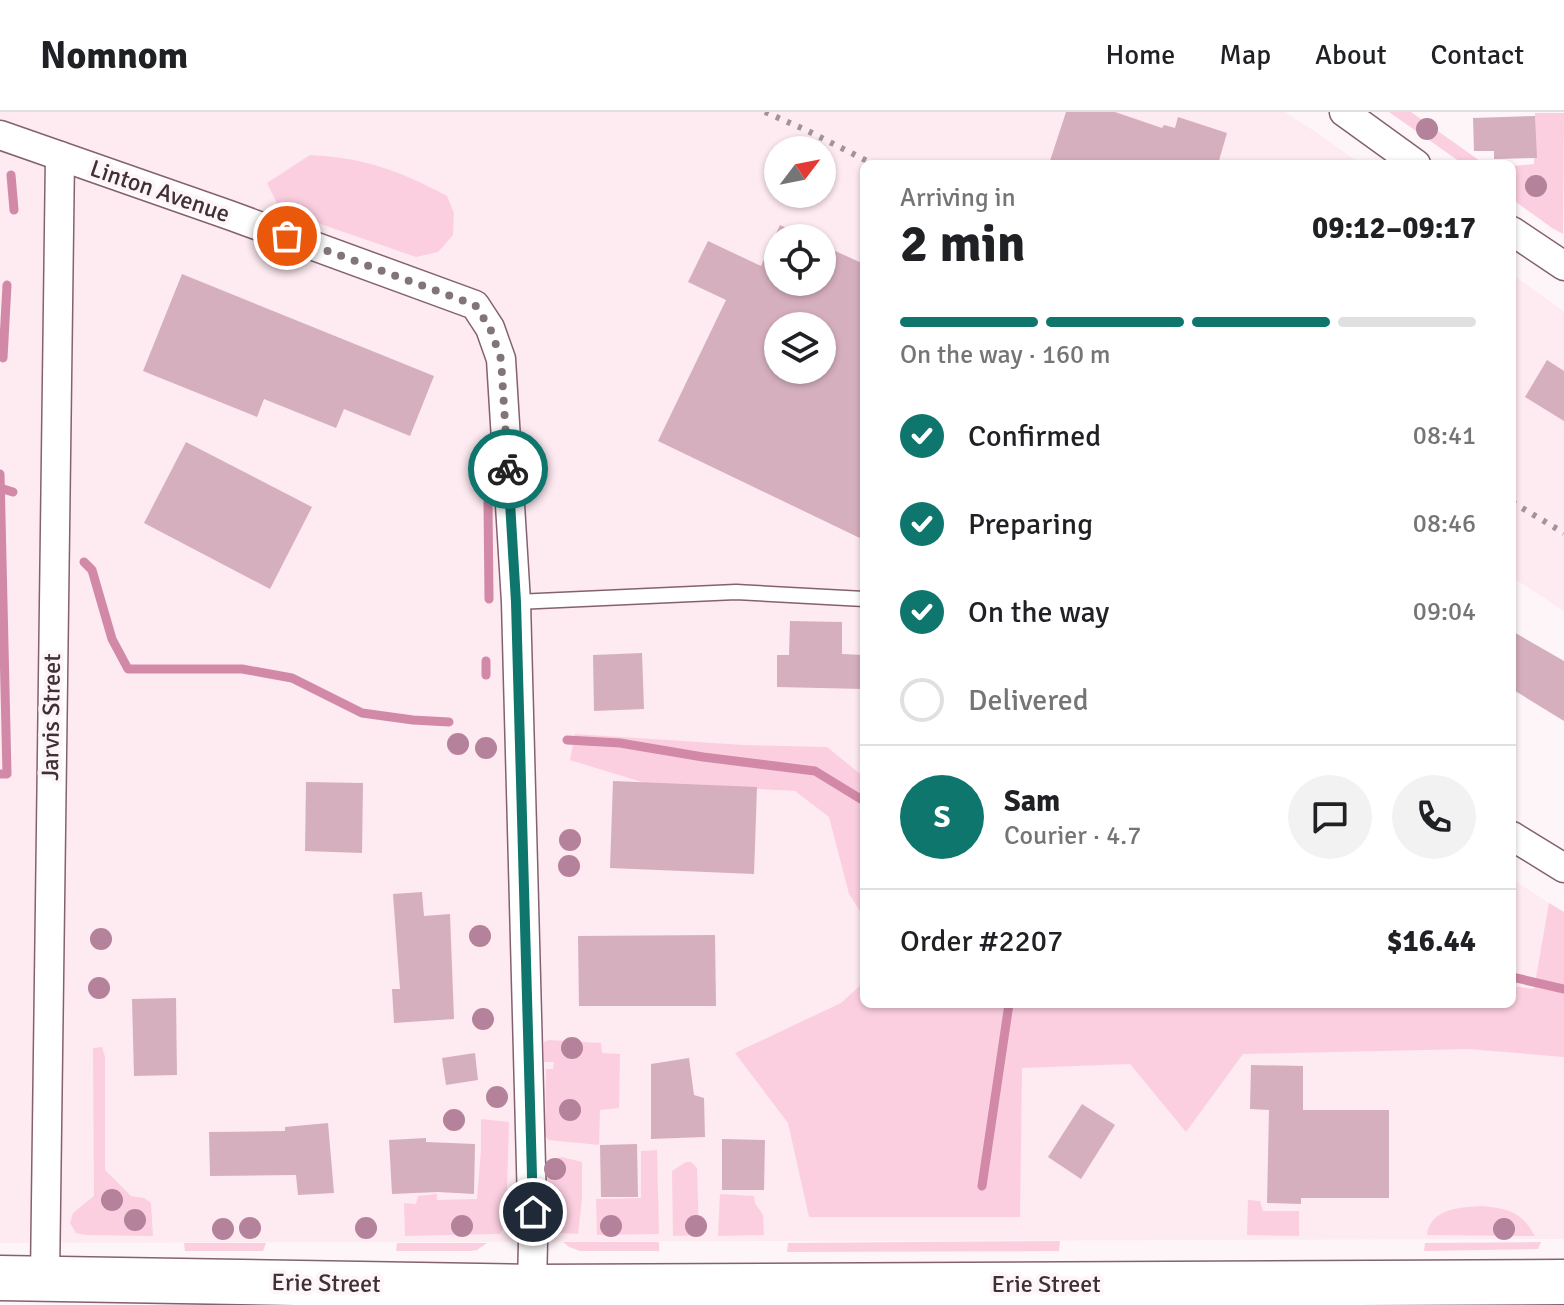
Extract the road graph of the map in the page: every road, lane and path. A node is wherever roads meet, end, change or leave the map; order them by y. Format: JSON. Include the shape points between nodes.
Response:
{"nodes":[{"id":1,"x":1344,"y":112,"type":"edge"},
{"id":2,"x":0,"y":135,"type":"edge"},
{"id":3,"x":60,"y":156,"type":"junction"},
{"id":4,"x":1410,"y":160,"type":"edge"},
{"id":5,"x":1516,"y":234,"type":"edge"},
{"id":6,"x":1564,"y":266,"type":"edge"},
{"id":7,"x":860,"y":599,"type":"edge"},
{"id":8,"x":516,"y":602,"type":"junction"},
{"id":9,"x":1516,"y":838,"type":"edge"},
{"id":10,"x":1564,"y":868,"type":"edge"},
{"id":11,"x":0,"y":1278,"type":"edge"},
{"id":12,"x":45,"y":1278,"type":"junction"},
{"id":13,"x":532,"y":1287,"type":"junction"},
{"id":14,"x":1554,"y":1289,"type":"edge"},
{"id":15,"x":215,"y":1293,"type":"edge"}],
"edges":[{"from":1,"to":4,"type":"street"},
{"from":2,"to":3,"type":"street","name":"Linton Avenue"},
{"from":3,"to":8,"type":"street","name":"Linton Avenue","via":[[475,305],[501,359]]},
{"from":3,"to":12,"type":"street","name":"Jarvis Street"},
{"from":5,"to":6,"type":"street"},
{"from":7,"to":8,"type":"lane","via":[[736,592]]},
{"from":8,"to":13,"type":"street"},
{"from":9,"to":10,"type":"street"},
{"from":11,"to":12,"type":"main road","name":"Erie Street"},
{"from":12,"to":15,"type":"main road","name":"Erie Street"},
{"from":13,"to":14,"type":"main road","name":"Erie Street"},
{"from":13,"to":15,"type":"main road","name":"Erie Street"}]}
